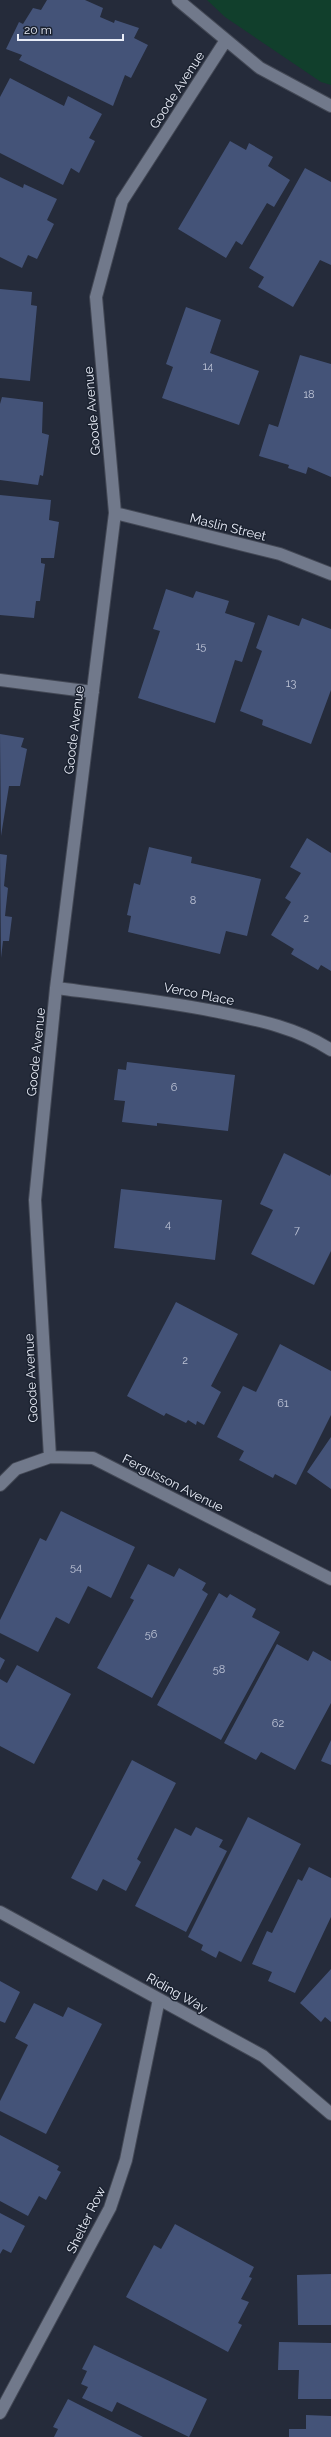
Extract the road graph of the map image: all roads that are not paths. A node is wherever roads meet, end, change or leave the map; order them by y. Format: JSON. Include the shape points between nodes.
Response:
{"nodes":[{"id":1,"x":178,"y":0,"type":"edge"},
{"id":2,"x":226,"y":40,"type":"junction"},
{"id":3,"x":331,"y":106,"type":"edge"},
{"id":4,"x":115,"y":513,"type":"junction"},
{"id":5,"x":331,"y":574,"type":"edge"},
{"id":6,"x":0,"y":680,"type":"edge"},
{"id":7,"x":92,"y":692,"type":"junction"},
{"id":8,"x":56,"y":988,"type":"junction"},
{"id":9,"x":331,"y":1050,"type":"edge"},
{"id":10,"x":50,"y":1457,"type":"junction"},
{"id":11,"x":0,"y":1485,"type":"edge"},
{"id":12,"x":331,"y":1579,"type":"edge"},
{"id":13,"x":0,"y":1912,"type":"edge"},
{"id":14,"x":159,"y":1999,"type":"junction"},
{"id":15,"x":331,"y":2114,"type":"edge"},
{"id":16,"x":0,"y":2413,"type":"edge"}],
"edges":[{"from":1,"to":2,"type":"street"},
{"from":2,"to":3,"type":"street","via":[[260,68]]},
{"from":2,"to":4,"type":"street","name":"Goode Avenue","via":[[122,201],[96,298]]},
{"from":4,"to":5,"type":"street","name":"Maslin Street","via":[[280,554]]},
{"from":4,"to":7,"type":"street","name":"Goode Avenue"},
{"from":6,"to":7,"type":"street"},
{"from":7,"to":8,"type":"street","name":"Goode Avenue"},
{"from":8,"to":9,"type":"street","name":"Verco Place","via":[[170,1002],[270,1022],[319,1042]]},
{"from":8,"to":10,"type":"street","name":"Goode Avenue","via":[[35,1200]]},
{"from":10,"to":11,"type":"street","name":"Fergusson Avenue","via":[[16,1469]]},
{"from":10,"to":12,"type":"street","name":"Fergusson Avenue","via":[[93,1458]]},
{"from":13,"to":14,"type":"street","name":"Riding Way"},
{"from":14,"to":15,"type":"street","name":"Riding Way","via":[[263,2056]]},
{"from":14,"to":16,"type":"street","name":"Shelter Row","via":[[126,2160],[110,2208]]}]}
